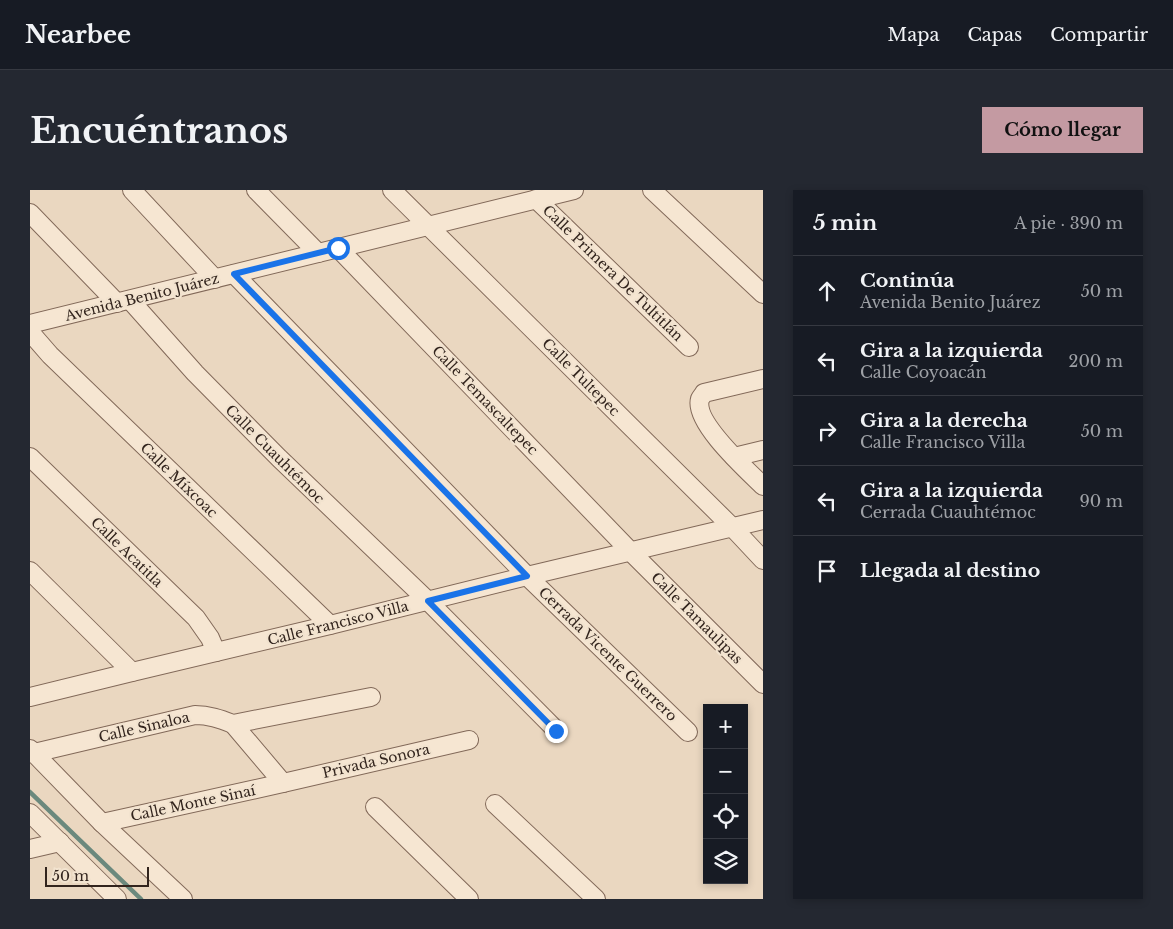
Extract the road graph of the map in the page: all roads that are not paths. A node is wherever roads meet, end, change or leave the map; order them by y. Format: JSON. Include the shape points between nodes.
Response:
{"nodes":[{"id":1,"x":132,"y":190,"type":"edge"},
{"id":2,"x":256,"y":190,"type":"edge"},
{"id":3,"x":392,"y":190,"type":"edge"},
{"id":4,"x":574,"y":190,"type":"edge"},
{"id":5,"x":652,"y":190,"type":"edge"},
{"id":6,"x":536,"y":199,"type":"junction"},
{"id":7,"x":30,"y":213,"type":"edge"},
{"id":8,"x":429,"y":226,"type":"junction"},
{"id":9,"x":338,"y":248,"type":"junction"},
{"id":10,"x":318,"y":253,"type":"junction"},
{"id":11,"x":234,"y":274,"type":"junction"},
{"id":12,"x":215,"y":279,"type":"junction"},
{"id":13,"x":763,"y":294,"type":"edge"},
{"id":14,"x":123,"y":301,"type":"junction"},
{"id":15,"x":30,"y":324,"type":"edge"},
{"id":16,"x":30,"y":332,"type":"edge"},
{"id":17,"x":690,"y":347,"type":"dead end"},
{"id":18,"x":763,"y":379,"type":"edge"},
{"id":19,"x":763,"y":450,"type":"edge"},
{"id":20,"x":30,"y":457,"type":"edge"},
{"id":21,"x":734,"y":457,"type":"junction"},
{"id":22,"x":763,"y":486,"type":"edge"},
{"id":23,"x":763,"y":520,"type":"edge"},
{"id":24,"x":733,"y":528,"type":"junction"},
{"id":25,"x":631,"y":552,"type":"junction"},
{"id":26,"x":763,"y":560,"type":"edge"},
{"id":27,"x":30,"y":571,"type":"edge"},
{"id":28,"x":527,"y":576,"type":"junction"},
{"id":29,"x":428,"y":601,"type":"junction"},
{"id":30,"x":330,"y":625,"type":"junction"},
{"id":31,"x":216,"y":652,"type":"junction"},
{"id":32,"x":132,"y":672,"type":"junction"},
{"id":33,"x":30,"y":680,"type":"edge"},
{"id":34,"x":763,"y":684,"type":"edge"},
{"id":35,"x":37,"y":696,"type":"edge"},
{"id":36,"x":371,"y":697,"type":"dead end"},
{"id":37,"x":233,"y":724,"type":"junction"},
{"id":38,"x":556,"y":731,"type":"dead end"},
{"id":39,"x":688,"y":732,"type":"dead end"},
{"id":40,"x":469,"y":740,"type":"dead end"},
{"id":41,"x":32,"y":751,"type":"edge"},
{"id":42,"x":283,"y":783,"type":"junction"},
{"id":43,"x":495,"y":804,"type":"dead end"},
{"id":44,"x":375,"y":807,"type":"dead end"},
{"id":45,"x":30,"y":813,"type":"edge"},
{"id":46,"x":102,"y":823,"type":"junction"},
{"id":47,"x":60,"y":842,"type":"junction"},
{"id":48,"x":30,"y":849,"type":"edge"},
{"id":49,"x":116,"y":899,"type":"edge"},
{"id":50,"x":182,"y":899,"type":"edge"},
{"id":51,"x":469,"y":899,"type":"edge"},
{"id":52,"x":596,"y":899,"type":"edge"}],
"edges":[{"from":1,"to":12,"type":"street"},
{"from":2,"to":10,"type":"street"},
{"from":3,"to":8,"type":"street","name":"Calle Tultepec"},
{"from":4,"to":6,"type":"street","name":"Avenida Benito Juárez"},
{"from":5,"to":13,"type":"street"},
{"from":6,"to":8,"type":"street","name":"Avenida Benito Juárez"},
{"from":6,"to":17,"type":"street","name":"Calle Primera De Tultitlán"},
{"from":7,"to":14,"type":"street","name":"Calle Cuauhtémoc"},
{"from":8,"to":9,"type":"street","name":"Avenida Benito Juárez"},
{"from":8,"to":24,"type":"street","name":"Calle Tultepec"},
{"from":9,"to":10,"type":"street","name":"Avenida Benito Juárez"},
{"from":9,"to":25,"type":"street","name":"Calle Temascaltepec"},
{"from":10,"to":11,"type":"street","name":"Avenida Benito Juárez"},
{"from":11,"to":12,"type":"street","name":"Avenida Benito Juárez"},
{"from":11,"to":28,"type":"street","name":"Cerrada Vicente Guerrero"},
{"from":12,"to":14,"type":"street","name":"Avenida Benito Juárez"},
{"from":14,"to":15,"type":"street","name":"Avenida Benito Juárez"},
{"from":14,"to":29,"type":"street","name":"Calle Cuauhtémoc","via":[[279,458]]},
{"from":16,"to":30,"type":"street","name":"Calle Míxcoac"},
{"from":18,"to":21,"type":"street","via":[[704,393],[700,399],[706,422]]},
{"from":19,"to":21,"type":"street"},
{"from":20,"to":31,"type":"street","name":"Calle Acatitla","via":[[196,618]]},
{"from":21,"to":22,"type":"street"},
{"from":23,"to":24,"type":"street","name":"Calle Francisco Villa"},
{"from":24,"to":25,"type":"street","name":"Calle Francisco Villa"},
{"from":24,"to":26,"type":"street","name":"Calle Tultepec"},
{"from":25,"to":28,"type":"street","name":"Calle Francisco Villa"},
{"from":25,"to":34,"type":"street","name":"Calle Tamaulipas"},
{"from":27,"to":32,"type":"street"},
{"from":28,"to":29,"type":"street","name":"Calle Francisco Villa"},
{"from":28,"to":39,"type":"street","name":"Cerrada Vicente Guerrero"},
{"from":29,"to":30,"type":"street","name":"Calle Francisco Villa"},
{"from":29,"to":38,"type":"street","name":"Calle Cuauhtémoc"},
{"from":30,"to":31,"type":"street","name":"Calle Francisco Villa"},
{"from":31,"to":32,"type":"street","name":"Calle Francisco Villa"},
{"from":32,"to":35,"type":"street","name":"Calle Francisco Villa"},
{"from":33,"to":35,"type":"street"},
{"from":36,"to":37,"type":"street","name":"Calle Sinaloa"},
{"from":37,"to":41,"type":"street","name":"Calle Sinaloa","via":[[195,715]]},
{"from":37,"to":42,"type":"street"},
{"from":40,"to":42,"type":"street","name":"Privada Sonora"},
{"from":41,"to":46,"type":"street"},
{"from":42,"to":46,"type":"street","name":"Calle Monte Sinaí"},
{"from":43,"to":52,"type":"street"},
{"from":44,"to":51,"type":"street"},
{"from":45,"to":47,"type":"street"},
{"from":46,"to":50,"type":"street"},
{"from":47,"to":48,"type":"street"},
{"from":47,"to":49,"type":"street"}]}
